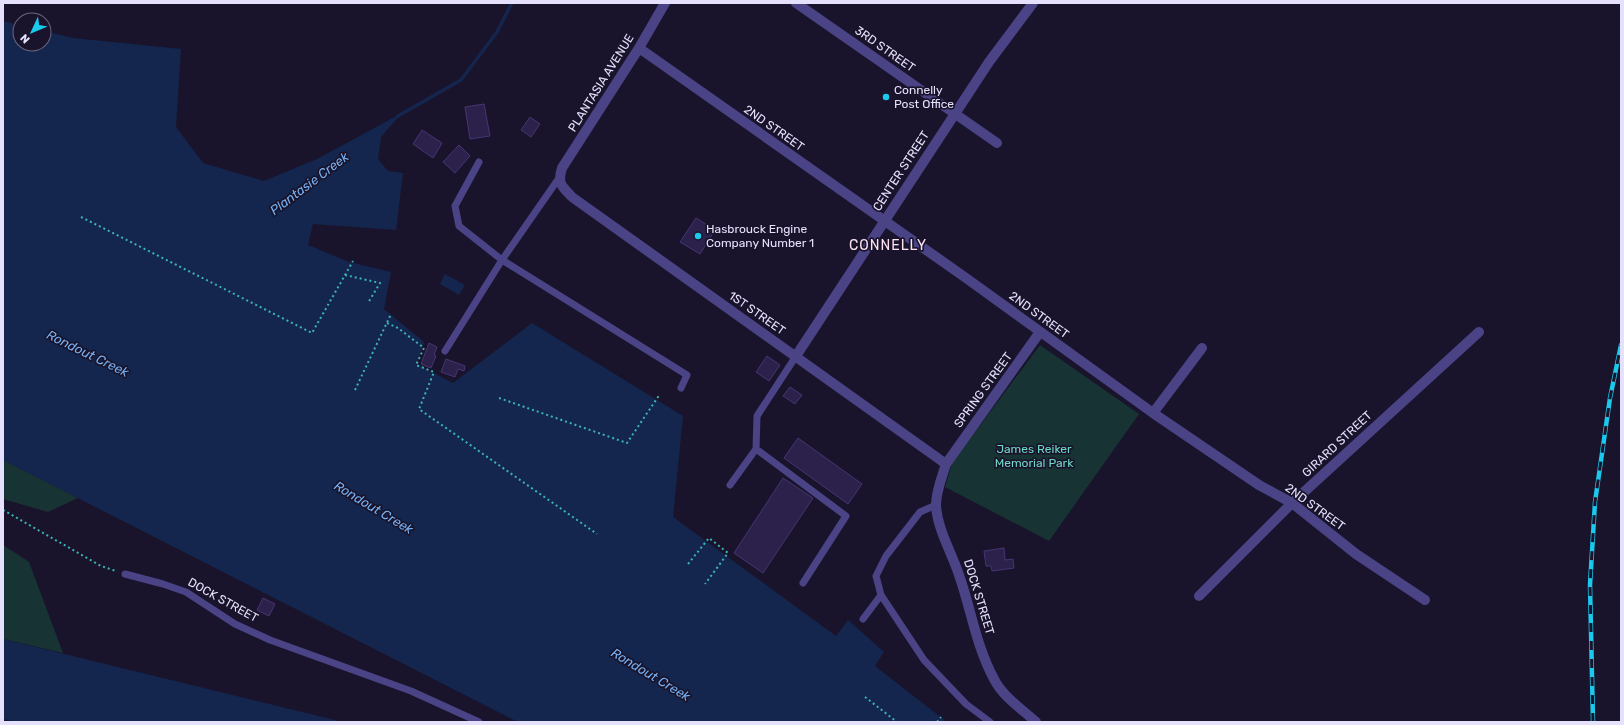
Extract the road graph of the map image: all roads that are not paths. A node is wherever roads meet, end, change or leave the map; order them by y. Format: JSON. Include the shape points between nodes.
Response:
{"nodes":[{"id":1,"x":665,"y":3,"type":"edge"},
{"id":2,"x":796,"y":3,"type":"edge"},
{"id":3,"x":1033,"y":3,"type":"edge"},
{"id":4,"x":639,"y":48,"type":"junction"},
{"id":5,"x":954,"y":114,"type":"junction"},
{"id":6,"x":997,"y":144,"type":"dead end"},
{"id":7,"x":479,"y":162,"type":"dead end"},
{"id":8,"x":559,"y":178,"type":"junction"},
{"id":9,"x":884,"y":221,"type":"junction"},
{"id":10,"x":502,"y":260,"type":"junction"},
{"id":11,"x":1040,"y":332,"type":"junction"},
{"id":12,"x":1479,"y":332,"type":"dead end"},
{"id":13,"x":1202,"y":348,"type":"dead end"},
{"id":14,"x":445,"y":351,"type":"dead end"},
{"id":15,"x":796,"y":356,"type":"junction"},
{"id":16,"x":681,"y":388,"type":"dead end"},
{"id":17,"x":1153,"y":413,"type":"junction"},
{"id":18,"x":756,"y":449,"type":"junction"},
{"id":19,"x":946,"y":464,"type":"junction"},
{"id":20,"x":730,"y":485,"type":"dead end"},
{"id":21,"x":1292,"y":503,"type":"junction"},
{"id":22,"x":936,"y":505,"type":"junction"},
{"id":23,"x":126,"y":574,"type":"road end"},
{"id":24,"x":803,"y":583,"type":"dead end"},
{"id":25,"x":881,"y":595,"type":"junction"},
{"id":26,"x":1199,"y":596,"type":"dead end"},
{"id":27,"x":1425,"y":600,"type":"dead end"},
{"id":28,"x":863,"y":619,"type":"dead end"},
{"id":29,"x":479,"y":722,"type":"edge"},
{"id":30,"x":990,"y":722,"type":"edge"},
{"id":31,"x":1036,"y":722,"type":"edge"}],
"edges":[{"from":1,"to":4,"type":"street","name":"PLANTASIA AVENUE"},
{"from":2,"to":5,"type":"street","name":"3RD STREET"},
{"from":3,"to":5,"type":"street","name":"CENTER STREET"},
{"from":4,"to":8,"type":"street","name":"PLANTASIA AVENUE","via":[[562,168]]},
{"from":4,"to":9,"type":"street","name":"2ND STREET"},
{"from":5,"to":6,"type":"street","name":"3RD STREET"},
{"from":5,"to":9,"type":"street","name":"CENTER STREET"},
{"from":7,"to":10,"type":"lane","via":[[455,206],[459,226]]},
{"from":8,"to":10,"type":"lane"},
{"from":8,"to":15,"type":"street","name":"1ST STREET","via":[[561,185],[572,197]]},
{"from":9,"to":11,"type":"street","name":"2ND STREET"},
{"from":9,"to":15,"type":"street","name":"CENTER STREET"},
{"from":10,"to":14,"type":"lane"},
{"from":10,"to":16,"type":"lane","via":[[687,375]]},
{"from":11,"to":17,"type":"street","name":"2ND STREET"},
{"from":11,"to":19,"type":"street","name":"SPRING STREET"},
{"from":12,"to":21,"type":"street","name":"GIRARD STREET"},
{"from":13,"to":17,"type":"street"},
{"from":15,"to":18,"type":"lane","via":[[757,416]]},
{"from":15,"to":19,"type":"street","name":"1ST STREET"},
{"from":17,"to":21,"type":"street","name":"2ND STREET","via":[[1259,485]]},
{"from":18,"to":20,"type":"lane"},
{"from":18,"to":24,"type":"lane","via":[[846,516]]},
{"from":19,"to":22,"type":"street","name":"DOCK STREET","via":[[939,483]]},
{"from":21,"to":26,"type":"street","name":"GIRARD STREET"},
{"from":21,"to":27,"type":"street","name":"2ND STREET","via":[[1356,554]]},
{"from":22,"to":25,"type":"lane","via":[[920,512],[886,556],[876,576]]},
{"from":22,"to":31,"type":"street","name":"DOCK STREET","via":[[940,525],[959,575],[977,639],[994,680],[1006,696]]},
{"from":23,"to":29,"type":"lane","name":"DOCK STREET","via":[[186,592],[235,624],[270,640],[411,691]]},
{"from":25,"to":28,"type":"lane"},
{"from":25,"to":30,"type":"lane","via":[[924,660],[966,704]]}]}
